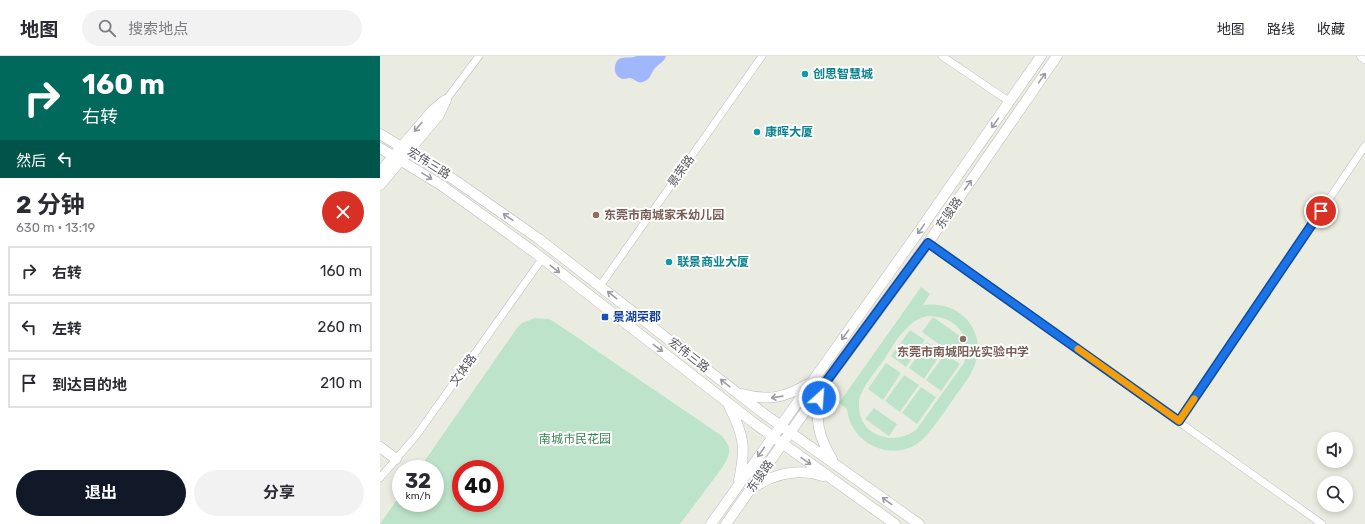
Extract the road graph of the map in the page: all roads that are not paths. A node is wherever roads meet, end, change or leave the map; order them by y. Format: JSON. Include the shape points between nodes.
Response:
{"nodes":[{"id":1,"x":479,"y":56,"type":"edge"},
{"id":2,"x":762,"y":56,"type":"edge"},
{"id":3,"x":942,"y":56,"type":"edge"},
{"id":4,"x":1041,"y":56,"type":"edge"},
{"id":5,"x":1057,"y":56,"type":"edge"},
{"id":6,"x":1362,"y":56,"type":"edge"},
{"id":7,"x":1365,"y":58,"type":"edge"},
{"id":8,"x":446,"y":100,"type":"joint"},
{"id":9,"x":1010,"y":102,"type":"junction"},
{"id":10,"x":380,"y":134,"type":"edge"},
{"id":11,"x":1365,"y":146,"type":"edge"},
{"id":12,"x":380,"y":148,"type":"edge"},
{"id":13,"x":405,"y":149,"type":"junction"},
{"id":14,"x":397,"y":158,"type":"junction"},
{"id":15,"x":380,"y":172,"type":"edge"},
{"id":16,"x":380,"y":185,"type":"edge"},
{"id":17,"x":928,"y":243,"type":"junction"},
{"id":18,"x":542,"y":259,"type":"junction"},
{"id":19,"x":600,"y":286,"type":"junction"},
{"id":20,"x":811,"y":382,"type":"junction"},
{"id":21,"x":820,"y":390,"type":"junction"},
{"id":22,"x":739,"y":394,"type":"junction"},
{"id":23,"x":727,"y":402,"type":"junction"},
{"id":24,"x":1179,"y":421,"type":"junction"},
{"id":25,"x":781,"y":425,"type":"junction"},
{"id":26,"x":791,"y":432,"type":"junction"},
{"id":27,"x":773,"y":437,"type":"junction"},
{"id":28,"x":782,"y":444,"type":"junction"},
{"id":29,"x":380,"y":447,"type":"edge"},
{"id":30,"x":396,"y":459,"type":"junction"},
{"id":31,"x":835,"y":464,"type":"junction"},
{"id":32,"x":380,"y":478,"type":"edge"},
{"id":33,"x":831,"y":478,"type":"junction"},
{"id":34,"x":738,"y":485,"type":"junction"},
{"id":35,"x":751,"y":489,"type":"junction"},
{"id":36,"x":711,"y":524,"type":"edge"},
{"id":37,"x":726,"y":524,"type":"edge"},
{"id":38,"x":895,"y":524,"type":"edge"},
{"id":39,"x":919,"y":524,"type":"edge"},
{"id":40,"x":1322,"y":524,"type":"edge"}],
"edges":[{"from":1,"to":8,"type":"street"},
{"from":2,"to":19,"type":"street","name":"景荣路"},
{"from":3,"to":9,"type":"street"},
{"from":4,"to":9,"type":"street","name":"东骏路"},
{"from":17,"to":5,"type":"street","name":"东骏路","one_way":true},
{"from":6,"to":7,"type":"street"},
{"from":8,"to":13,"type":"street","via":[[439,115]]},
{"from":9,"to":20,"type":"street","name":"东骏路","one_way":true},
{"from":10,"to":13,"type":"street","name":"宏伟三路"},
{"from":11,"to":24,"type":"street"},
{"from":12,"to":14,"type":"street","name":"宏伟三路"},
{"from":13,"to":14,"type":"street"},
{"from":19,"to":13,"type":"street","name":"宏伟三路","one_way":true,"via":[[539,239],[446,174]]},
{"from":14,"to":15,"type":"street"},
{"from":14,"to":16,"type":"street"},
{"from":14,"to":18,"type":"street","name":"宏伟三路","one_way":true,"via":[[441,185]]},
{"from":17,"to":21,"type":"street","name":"东骏路"},
{"from":17,"to":24,"type":"street"},
{"from":18,"to":23,"type":"street","name":"宏伟三路","one_way":true},
{"from":18,"to":30,"type":"street","name":"文体路","via":[[416,436]]},
{"from":22,"to":19,"type":"street","name":"宏伟三路","one_way":true},
{"from":20,"to":22,"type":"street","one_way":true,"via":[[784,396],[768,399]]},
{"from":20,"to":25,"type":"street","name":"东骏路"},
{"from":21,"to":26,"type":"street","name":"东骏路"},
{"from":21,"to":31,"type":"street","via":[[817,406],[818,426],[823,444]]},
{"from":22,"to":25,"type":"street","name":"宏伟三路"},
{"from":23,"to":27,"type":"street","name":"宏伟三路"},
{"from":23,"to":34,"type":"street","via":[[741,433],[744,450]]},
{"from":24,"to":40,"type":"street"},
{"from":25,"to":26,"type":"street","name":"宏伟三路"},
{"from":25,"to":27,"type":"street","name":"东骏路"},
{"from":26,"to":28,"type":"street","name":"东骏路"},
{"from":26,"to":31,"type":"street","name":"宏伟三路"},
{"from":27,"to":28,"type":"street","name":"宏伟三路"},
{"from":27,"to":34,"type":"street","name":"东骏路","one_way":true},
{"from":28,"to":33,"type":"street","name":"宏伟三路","one_way":true},
{"from":28,"to":35,"type":"street","name":"东骏路"},
{"from":29,"to":30,"type":"street"},
{"from":30,"to":32,"type":"street","name":"文体路"},
{"from":39,"to":31,"type":"street","name":"宏伟三路","one_way":true},
{"from":33,"to":35,"type":"street","via":[[799,472],[788,473],[766,479]]},
{"from":33,"to":38,"type":"street","name":"宏伟三路"},
{"from":34,"to":36,"type":"street","name":"东骏路"},
{"from":35,"to":37,"type":"street","name":"东骏路"}]}
